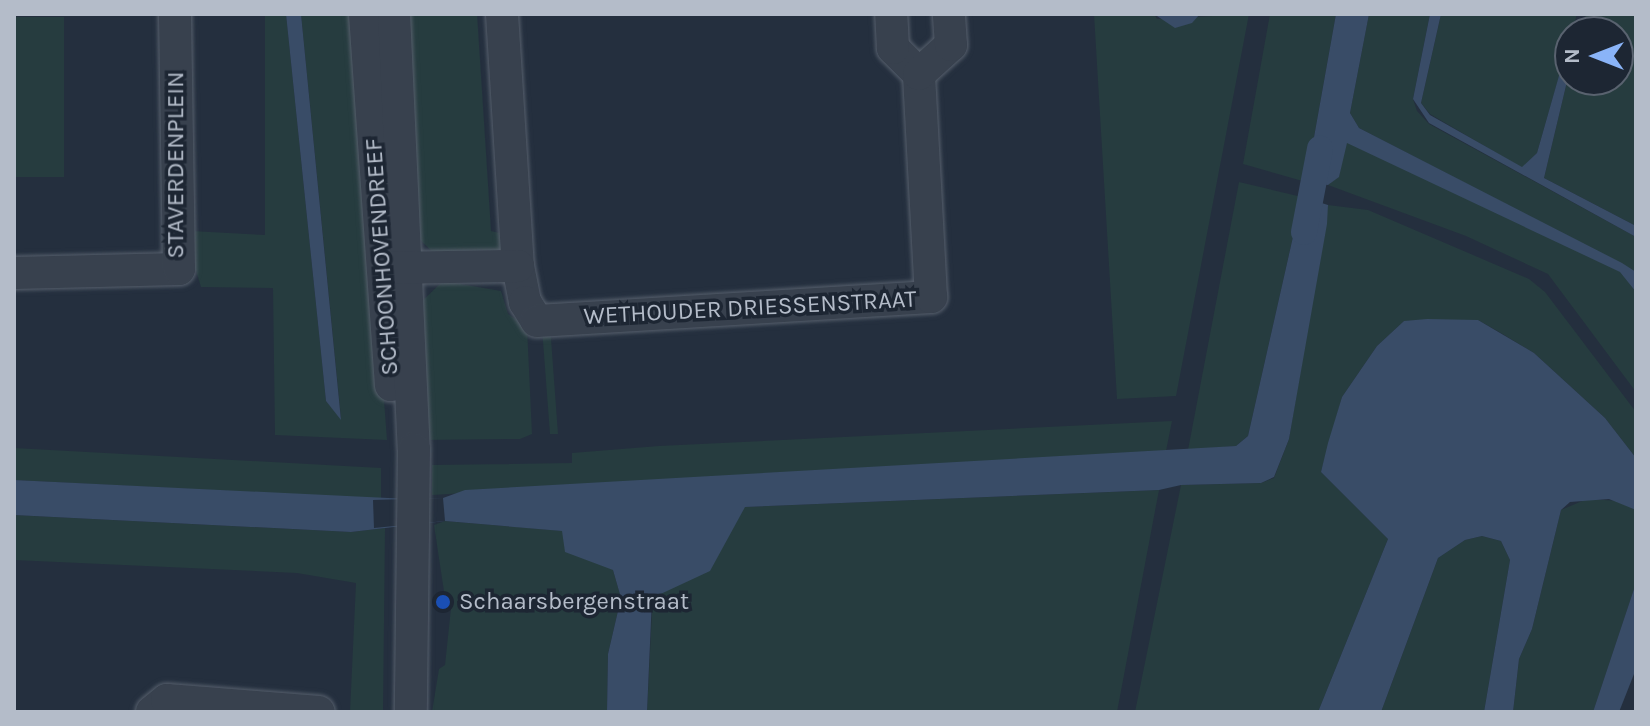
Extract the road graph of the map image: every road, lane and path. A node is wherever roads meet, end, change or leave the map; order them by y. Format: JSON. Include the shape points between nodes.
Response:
{"nodes":[{"id":1,"x":175,"y":14,"type":"edge"},
{"id":2,"x":365,"y":14,"type":"edge"},
{"id":3,"x":394,"y":14,"type":"edge"},
{"id":4,"x":502,"y":14,"type":"edge"},
{"id":5,"x":891,"y":14,"type":"edge"},
{"id":6,"x":949,"y":14,"type":"edge"},
{"id":7,"x":919,"y":74,"type":"junction"},
{"id":8,"x":518,"y":266,"type":"junction"},
{"id":9,"x":395,"y":268,"type":"junction"},
{"id":10,"x":14,"y":273,"type":"edge"},
{"id":11,"x":194,"y":708,"type":"edge"},
{"id":12,"x":152,"y":712,"type":"edge"},
{"id":13,"x":319,"y":712,"type":"edge"},
{"id":14,"x":411,"y":712,"type":"edge"}],
"edges":[{"from":1,"to":10,"type":"street","name":"STAVERDENPLEIN","via":[[179,269]]},
{"from":2,"to":9,"type":"street","name":"SCHOONHOVENDREEF"},
{"from":3,"to":9,"type":"street","name":"SCHOONHOVENDREEF"},
{"from":4,"to":8,"type":"street"},
{"from":5,"to":7,"type":"street","via":[[893,48]]},
{"from":6,"to":7,"type":"street","via":[[951,45]]},
{"from":7,"to":8,"type":"street","name":"WETHOUDER DRIESSENSTRAAT","via":[[931,297],[537,321],[525,302]]},
{"from":8,"to":9,"type":"street"},
{"from":9,"to":14,"type":"street","name":"SCHOONHOVENDREEF","via":[[414,449],[409,512]]},
{"from":11,"to":12,"type":"street","via":[[167,700]]},
{"from":11,"to":13,"type":"street"}]}
